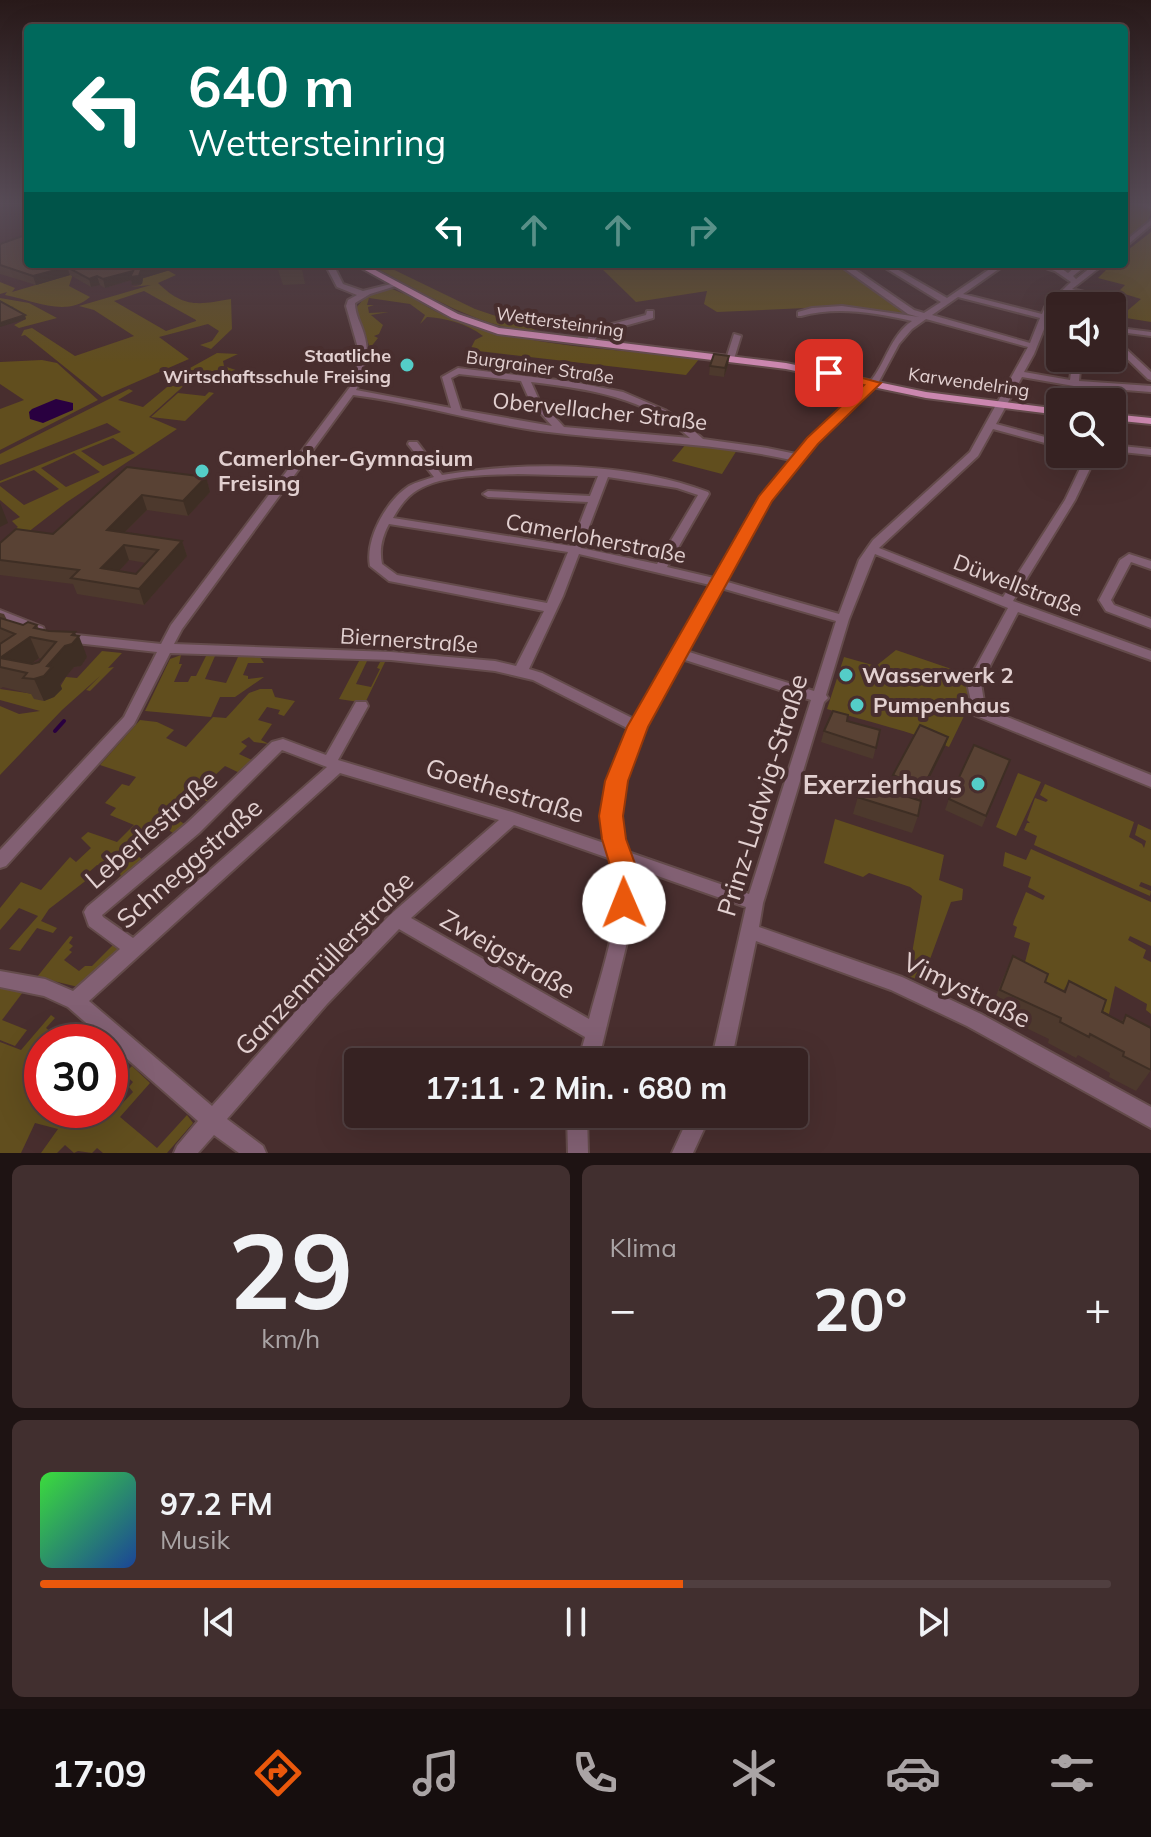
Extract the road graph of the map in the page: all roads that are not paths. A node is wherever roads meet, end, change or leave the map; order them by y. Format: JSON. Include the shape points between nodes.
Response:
{"nodes":[{"id":1,"x":331,"y":268,"type":"edge"},
{"id":2,"x":365,"y":268,"type":"edge"},
{"id":3,"x":848,"y":268,"type":"edge"},
{"id":4,"x":890,"y":268,"type":"edge"},
{"id":5,"x":997,"y":268,"type":"edge"},
{"id":6,"x":1054,"y":268,"type":"edge"},
{"id":7,"x":1079,"y":268,"type":"edge"},
{"id":8,"x":1095,"y":268,"type":"edge"},
{"id":9,"x":374,"y":273,"type":"junction"},
{"id":10,"x":1067,"y":277,"type":"junction"},
{"id":11,"x":1076,"y":282,"type":"junction"},
{"id":12,"x":393,"y":284,"type":"junction"},
{"id":13,"x":379,"y":285,"type":"junction"},
{"id":14,"x":1066,"y":290,"type":"joint"},
{"id":15,"x":1074,"y":292,"type":"edge"},
{"id":16,"x":364,"y":293,"type":"junction"},
{"id":17,"x":960,"y":295,"type":"junction"},
{"id":18,"x":946,"y":301,"type":"junction"},
{"id":19,"x":650,"y":313,"type":"dead end"},
{"id":20,"x":801,"y":314,"type":"dead end"},
{"id":21,"x":1046,"y":316,"type":"edge"},
{"id":22,"x":919,"y":318,"type":"junction"},
{"id":23,"x":1046,"y":327,"type":"edge"},
{"id":24,"x":1126,"y":331,"type":"edge"},
{"id":25,"x":1151,"y":334,"type":"edge"},
{"id":26,"x":737,"y":336,"type":"dead end"},
{"id":27,"x":589,"y":343,"type":"junction"},
{"id":28,"x":1033,"y":346,"type":"junction"},
{"id":29,"x":1126,"y":353,"type":"edge"},
{"id":30,"x":730,"y":359,"type":"junction"},
{"id":31,"x":1075,"y":372,"type":"edge"},
{"id":32,"x":1019,"y":374,"type":"junction"},
{"id":33,"x":1151,"y":377,"type":"edge"},
{"id":34,"x":525,"y":379,"type":"junction"},
{"id":35,"x":874,"y":383,"type":"junction"},
{"id":36,"x":1074,"y":383,"type":"junction"},
{"id":37,"x":1151,"y":389,"type":"edge"},
{"id":38,"x":351,"y":392,"type":"junction"},
{"id":39,"x":1000,"y":405,"type":"junction"},
{"id":40,"x":1046,"y":410,"type":"edge"},
{"id":41,"x":457,"y":411,"type":"junction"},
{"id":42,"x":1126,"y":418,"type":"edge"},
{"id":43,"x":1151,"y":421,"type":"edge"},
{"id":44,"x":991,"y":426,"type":"junction"},
{"id":45,"x":561,"y":430,"type":"junction"},
{"id":46,"x":1046,"y":440,"type":"edge"},
{"id":47,"x":699,"y":441,"type":"junction"},
{"id":48,"x":413,"y":444,"type":"dead end"},
{"id":49,"x":1126,"y":449,"type":"edge"},
{"id":50,"x":1151,"y":452,"type":"edge"},
{"id":51,"x":798,"y":458,"type":"junction"},
{"id":52,"x":1085,"y":468,"type":"edge"},
{"id":53,"x":604,"y":474,"type":"junction"},
{"id":54,"x":439,"y":477,"type":"junction"},
{"id":55,"x":488,"y":494,"type":"dead end"},
{"id":56,"x":595,"y":499,"type":"junction"},
{"id":57,"x":386,"y":520,"type":"junction"},
{"id":58,"x":872,"y":549,"type":"junction"},
{"id":59,"x":576,"y":550,"type":"junction"},
{"id":60,"x":1151,"y":565,"type":"edge"},
{"id":61,"x":660,"y":569,"type":"junction"},
{"id":62,"x":715,"y":583,"type":"junction"},
{"id":63,"x":1011,"y":604,"type":"junction"},
{"id":64,"x":551,"y":608,"type":"junction"},
{"id":65,"x":0,"y":614,"type":"edge"},
{"id":66,"x":843,"y":619,"type":"junction"},
{"id":67,"x":1151,"y":624,"type":"edge"},
{"id":68,"x":164,"y":649,"type":"junction"},
{"id":69,"x":679,"y":653,"type":"junction"},
{"id":70,"x":1151,"y":656,"type":"edge"},
{"id":71,"x":521,"y":671,"type":"junction"},
{"id":72,"x":821,"y":698,"type":"junction"},
{"id":73,"x":361,"y":706,"type":"dead end"},
{"id":74,"x":637,"y":727,"type":"junction"},
{"id":75,"x":280,"y":744,"type":"joint"},
{"id":76,"x":334,"y":764,"type":"junction"},
{"id":77,"x":1151,"y":781,"type":"edge"},
{"id":78,"x":512,"y":818,"type":"junction"},
{"id":79,"x":620,"y":854,"type":"junction"},
{"id":80,"x":0,"y":861,"type":"edge"},
{"id":81,"x":755,"y":903,"type":"junction"},
{"id":82,"x":397,"y":919,"type":"junction"},
{"id":83,"x":749,"y":931,"type":"junction"},
{"id":84,"x":132,"y":948,"type":"junction"},
{"id":85,"x":0,"y":979,"type":"edge"},
{"id":86,"x":75,"y":1001,"type":"junction"},
{"id":87,"x":595,"y":1032,"type":"junction"},
{"id":88,"x":591,"y":1048,"type":"edge"},
{"id":89,"x":724,"y":1048,"type":"edge"},
{"id":90,"x":1151,"y":1118,"type":"edge"},
{"id":91,"x":212,"y":1120,"type":"junction"},
{"id":92,"x":577,"y":1128,"type":"edge"},
{"id":93,"x":694,"y":1128,"type":"edge"},
{"id":94,"x":184,"y":1153,"type":"edge"},
{"id":95,"x":256,"y":1153,"type":"edge"},
{"id":96,"x":578,"y":1153,"type":"edge"},
{"id":97,"x":682,"y":1153,"type":"edge"}],
"edges":[{"from":1,"to":16,"type":"street","via":[[340,285]]},
{"from":2,"to":9,"type":"main road","name":"Wettersteinring"},
{"from":3,"to":22,"type":"street"},
{"from":4,"to":18,"type":"street"},
{"from":5,"to":17,"type":"street"},
{"from":6,"to":10,"type":"street"},
{"from":7,"to":10,"type":"street"},
{"from":8,"to":11,"type":"street"},
{"from":9,"to":12,"type":"main road","name":"Wettersteinring"},
{"from":9,"to":13,"type":"street"},
{"from":10,"to":11,"type":"street"},
{"from":11,"to":14,"type":"street"},
{"from":12,"to":13,"type":"street"},
{"from":12,"to":16,"type":"street"},
{"from":12,"to":27,"type":"main road","name":"Wettersteinring","via":[[485,327]]},
{"from":13,"to":16,"type":"street"},
{"from":14,"to":15,"type":"street"},
{"from":16,"to":38,"type":"street","via":[[350,306],[364,353]]},
{"from":17,"to":18,"type":"street"},
{"from":17,"to":21,"type":"street"},
{"from":18,"to":22,"type":"street"},
{"from":19,"to":27,"type":"street","via":[[596,331]]},
{"from":20,"to":22,"type":"street","via":[[845,309]]},
{"from":22,"to":28,"type":"street"},
{"from":22,"to":35,"type":"street","via":[[895,343]]},
{"from":23,"to":28,"type":"street"},
{"from":24,"to":25,"type":"street"},
{"from":26,"to":30,"type":"street"},
{"from":27,"to":30,"type":"main road","name":"Wettersteinring"},
{"from":28,"to":32,"type":"street"},
{"from":29,"to":33,"type":"street"},
{"from":30,"to":35,"type":"main road","name":"Wettersteinring"},
{"from":31,"to":36,"type":"street"},
{"from":32,"to":36,"type":"street"},
{"from":32,"to":39,"type":"street"},
{"from":34,"to":41,"type":"street","name":"Burgrainer Straße","via":[[451,373],[446,377]]},
{"from":34,"to":45,"type":"street","via":[[535,401]]},
{"from":34,"to":47,"type":"street","name":"Burgrainer Straße","via":[[644,401]]},
{"from":35,"to":39,"type":"main road","name":"Karwendelring"},
{"from":35,"to":51,"type":"street"},
{"from":36,"to":37,"type":"street"},
{"from":38,"to":41,"type":"street","name":"Obervellacher Straße"},
{"from":38,"to":68,"type":"street"},
{"from":39,"to":40,"type":"main road","name":"Karwendelring"},
{"from":39,"to":44,"type":"street"},
{"from":41,"to":45,"type":"street","name":"Obervellacher Straße"},
{"from":42,"to":43,"type":"main road"},
{"from":44,"to":46,"type":"street"},
{"from":44,"to":58,"type":"street","via":[[974,454]]},
{"from":45,"to":47,"type":"street","name":"Obervellacher Straße"},
{"from":47,"to":51,"type":"street","name":"Obervellacher Straße"},
{"from":48,"to":54,"type":"street"},
{"from":49,"to":50,"type":"street"},
{"from":51,"to":62,"type":"street","via":[[764,499]]},
{"from":52,"to":63,"type":"street"},
{"from":53,"to":54,"type":"street","via":[[496,470]]},
{"from":53,"to":56,"type":"street"},
{"from":53,"to":61,"type":"street","via":[[652,479],[704,494]]},
{"from":54,"to":57,"type":"street","via":[[406,493]]},
{"from":55,"to":56,"type":"street"},
{"from":56,"to":59,"type":"street"},
{"from":57,"to":59,"type":"street","name":"Camerloherstraße"},
{"from":57,"to":64,"type":"street","via":[[373,551],[376,566],[387,575]]},
{"from":58,"to":63,"type":"street","name":"Düwellstraße"},
{"from":58,"to":66,"type":"street","name":"Prinz-Ludwig-Straße"},
{"from":59,"to":61,"type":"street","name":"Camerloherstraße"},
{"from":59,"to":64,"type":"street"},
{"from":60,"to":67,"type":"street","name":"Düwellstraße","via":[[1126,560],[1105,600],[1110,608]]},
{"from":61,"to":62,"type":"street","name":"Camerloherstraße"},
{"from":62,"to":66,"type":"street","name":"Camerloherstraße"},
{"from":62,"to":69,"type":"street"},
{"from":63,"to":70,"type":"street","name":"Düwellstraße"},
{"from":63,"to":77,"type":"street","via":[[974,683],[979,711]]},
{"from":64,"to":71,"type":"street"},
{"from":65,"to":68,"type":"street","name":"Biernerstraße","via":[[63,637]]},
{"from":66,"to":72,"type":"street","name":"Prinz-Ludwig-Straße"},
{"from":68,"to":71,"type":"street","name":"Biernerstraße","via":[[391,656]]},
{"from":68,"to":80,"type":"street","via":[[129,720]]},
{"from":69,"to":72,"type":"street"},
{"from":69,"to":74,"type":"street"},
{"from":71,"to":74,"type":"street","name":"Biernerstraße"},
{"from":72,"to":81,"type":"street","name":"Prinz-Ludwig-Straße"},
{"from":73,"to":76,"type":"street"},
{"from":74,"to":79,"type":"street","via":[[617,781],[611,816]]},
{"from":75,"to":76,"type":"street","name":"Goethestraße"},
{"from":75,"to":84,"type":"street","name":"Leberlestraße","via":[[193,828],[93,912],[95,921]]},
{"from":76,"to":78,"type":"street","name":"Goethestraße"},
{"from":76,"to":84,"type":"street","name":"Schneggstraße"},
{"from":78,"to":79,"type":"street","name":"Goethestraße"},
{"from":78,"to":82,"type":"street","name":"Ganzenmüllerstraße"},
{"from":79,"to":81,"type":"street","name":"Goethestraße"},
{"from":79,"to":87,"type":"street","via":[[625,872],[622,919]]},
{"from":81,"to":83,"type":"street","name":"Prinz-Ludwig-Straße"},
{"from":82,"to":87,"type":"street","name":"Zweigstraße"},
{"from":82,"to":91,"type":"street","name":"Ganzenmüllerstraße"},
{"from":83,"to":89,"type":"street","name":"Prinz-Ludwig-Straße"},
{"from":83,"to":90,"type":"street","name":"Vimystraße","via":[[935,1001]]},
{"from":84,"to":86,"type":"street","name":"Schneggstraße"},
{"from":85,"to":86,"type":"street","via":[[45,988]]},
{"from":86,"to":91,"type":"street"},
{"from":87,"to":88,"type":"street"},
{"from":91,"to":94,"type":"street","name":"Ganzenmüllerstraße"},
{"from":91,"to":95,"type":"street"},
{"from":92,"to":96,"type":"street"},
{"from":93,"to":97,"type":"street"}]}
